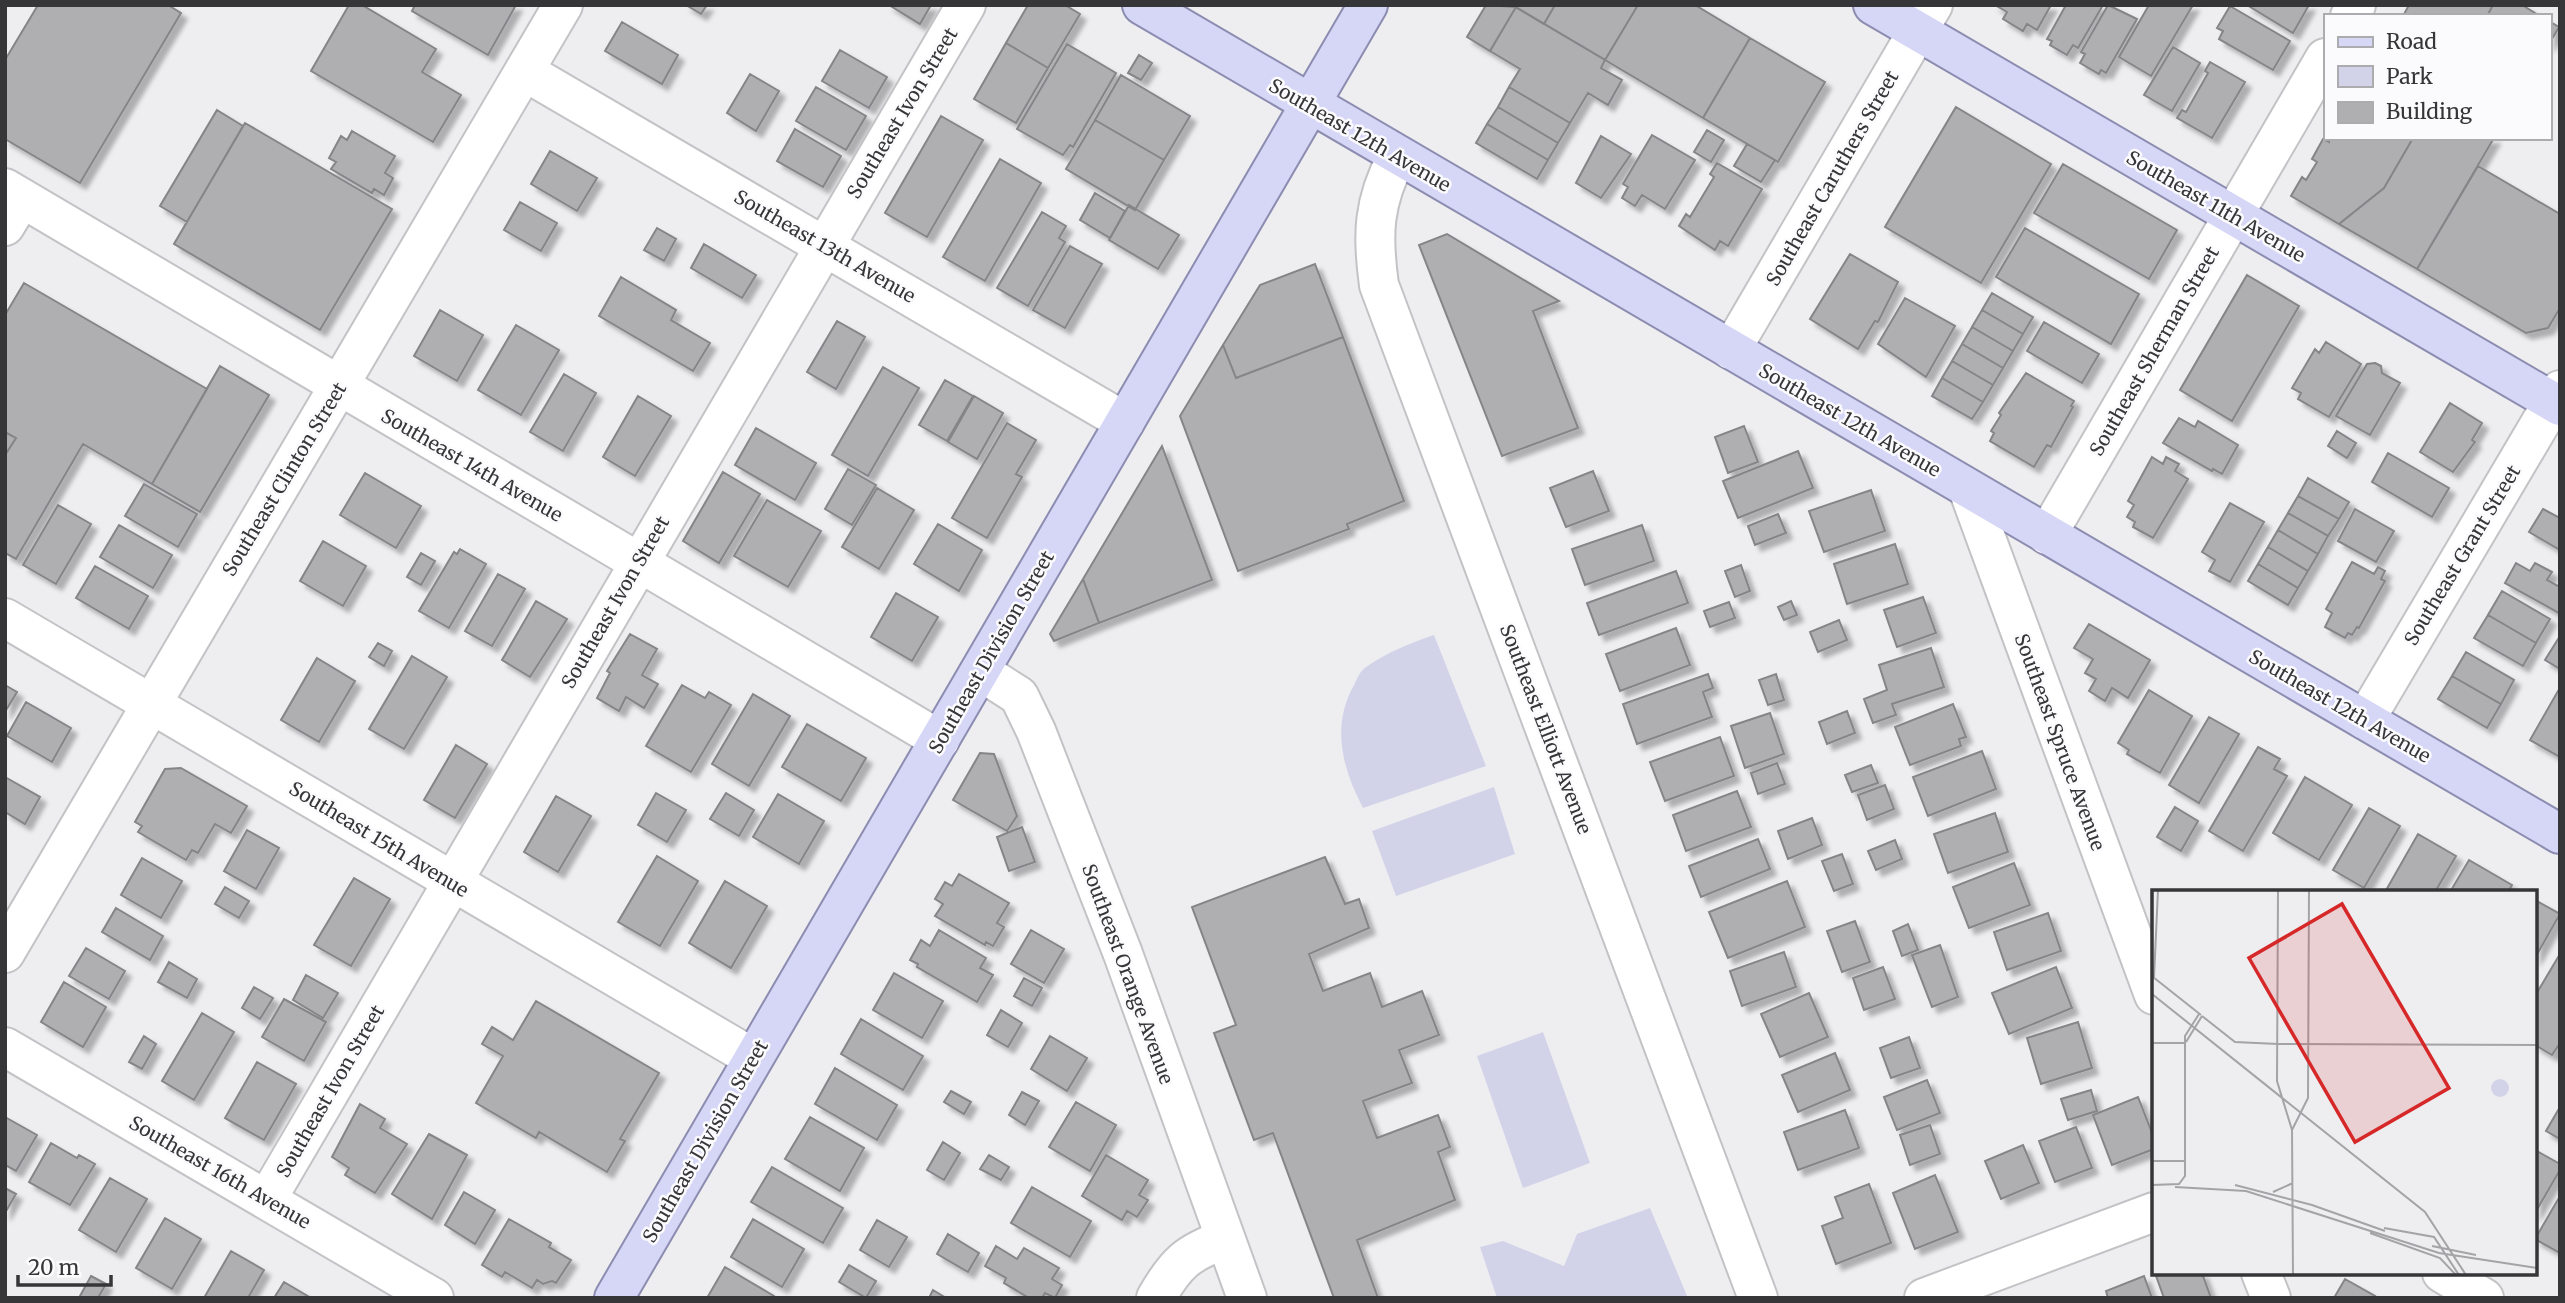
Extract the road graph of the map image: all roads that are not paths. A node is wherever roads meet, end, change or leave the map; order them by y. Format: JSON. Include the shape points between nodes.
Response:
{"nodes":[{"id":1,"x":563,"y":5,"type":"edge"},
{"id":2,"x":966,"y":5,"type":"edge"},
{"id":3,"x":1142,"y":5,"type":"edge"},
{"id":4,"x":1368,"y":5,"type":"edge"},
{"id":5,"x":1873,"y":5,"type":"edge"},
{"id":6,"x":1926,"y":18,"type":"edge"},
{"id":7,"x":2324,"y":60,"type":"edge"},
{"id":8,"x":524,"y":71,"type":"junction"},
{"id":9,"x":1310,"y":106,"type":"junction"},
{"id":10,"x":1397,"y":156,"type":"junction"},
{"id":11,"x":11,"y":204,"type":"edge"},
{"id":12,"x":2233,"y":215,"type":"junction"},
{"id":13,"x":823,"y":245,"type":"junction"},
{"id":14,"x":1731,"y":350,"type":"junction"},
{"id":15,"x":339,"y":388,"type":"junction"},
{"id":16,"x":2557,"y":400,"type":"edge"},
{"id":17,"x":1125,"y":422,"type":"junction"},
{"id":18,"x":1968,"y":489,"type":"junction"},
{"id":19,"x":2047,"y":535,"type":"junction"},
{"id":20,"x":638,"y":563,"type":"junction"},
{"id":21,"x":5,"y":618,"type":"edge"},
{"id":22,"x":980,"y":670,"type":"junction"},
{"id":23,"x":151,"y":703,"type":"junction"},
{"id":24,"x":2365,"y":720,"type":"junction"},
{"id":25,"x":940,"y":740,"type":"junction"},
{"id":26,"x":2560,"y":834,"type":"edge"},
{"id":27,"x":451,"y":882,"type":"junction"},
{"id":28,"x":5,"y":953,"type":"edge"},
{"id":29,"x":2152,"y":990,"type":"edge"},
{"id":30,"x":5,"y":1047,"type":"edge"},
{"id":31,"x":753,"y":1058,"type":"junction"},
{"id":32,"x":267,"y":1199,"type":"junction"},
{"id":33,"x":2152,"y":1213,"type":"edge"},
{"id":34,"x":1225,"y":1239,"type":"junction"},
{"id":35,"x":2262,"y":1275,"type":"edge"},
{"id":36,"x":2445,"y":1275,"type":"edge"},
{"id":37,"x":434,"y":1298,"type":"edge"},
{"id":38,"x":614,"y":1298,"type":"edge"},
{"id":39,"x":1156,"y":1298,"type":"edge"},
{"id":40,"x":1247,"y":1298,"type":"edge"},
{"id":41,"x":1759,"y":1298,"type":"edge"},
{"id":42,"x":1924,"y":1298,"type":"edge"},
{"id":43,"x":2271,"y":1298,"type":"edge"},
{"id":44,"x":2484,"y":1298,"type":"edge"}],
"edges":[{"from":1,"to":8,"type":"street","name":"Southeast Clinton Street"},
{"from":2,"to":13,"type":"street","name":"Southeast Ivon Street"},
{"from":3,"to":9,"type":"main road","name":"Southeast 12th Avenue"},
{"from":4,"to":9,"type":"main road","name":"Southeast Division Street"},
{"from":5,"to":6,"type":"main road","name":"Southeast 11th Avenue"},
{"from":6,"to":12,"type":"main road","name":"Southeast 11th Avenue"},
{"from":6,"to":14,"type":"street","name":"Southeast Caruthers Street"},
{"from":7,"to":12,"type":"street","name":"Southeast Sherman Street"},
{"from":8,"to":13,"type":"street","name":"Southeast 13th Avenue"},
{"from":8,"to":15,"type":"street","name":"Southeast Clinton Street"},
{"from":9,"to":10,"type":"main road","name":"Southeast 12th Avenue"},
{"from":9,"to":17,"type":"main road","name":"Southeast Division Street"},
{"from":10,"to":14,"type":"main road","name":"Southeast 12th Avenue"},
{"from":10,"to":41,"type":"street","name":"Southeast Elliott Avenue","via":[[1382,185],[1374,226],[1379,285]]},
{"from":11,"to":15,"type":"street","name":"Southeast 14th Avenue"},
{"from":12,"to":16,"type":"main road","name":"Southeast 11th Avenue"},
{"from":12,"to":19,"type":"street","name":"Southeast Sherman Street"},
{"from":13,"to":17,"type":"street","name":"Southeast 13th Avenue"},
{"from":13,"to":20,"type":"street","name":"Southeast Ivon Street"},
{"from":14,"to":18,"type":"main road","name":"Southeast 12th Avenue"},
{"from":15,"to":20,"type":"street","name":"Southeast 14th Avenue"},
{"from":15,"to":23,"type":"street","name":"Southeast Clinton Street"},
{"from":16,"to":24,"type":"street","name":"Southeast Grant Street"},
{"from":17,"to":22,"type":"main road","name":"Southeast Division Street"},
{"from":18,"to":19,"type":"main road","name":"Southeast 12th Avenue"},
{"from":18,"to":29,"type":"street","name":"Southeast Spruce Avenue"},
{"from":19,"to":24,"type":"main road","name":"Southeast 12th Avenue"},
{"from":20,"to":25,"type":"street","name":"Southeast 14th Avenue"},
{"from":20,"to":27,"type":"street","name":"Southeast Ivon Street"},
{"from":21,"to":23,"type":"street","name":"Southeast 15th Avenue"},
{"from":22,"to":25,"type":"main road","name":"Southeast Division Street"},
{"from":22,"to":34,"type":"street","name":"Southeast Orange Avenue","via":[[1019,696],[1036,731],[1123,954]]},
{"from":23,"to":27,"type":"street","name":"Southeast 15th Avenue"},
{"from":23,"to":28,"type":"street","name":"Southeast Clinton Street"},
{"from":24,"to":26,"type":"main road","name":"Southeast 12th Avenue"},
{"from":25,"to":31,"type":"main road","name":"Southeast Division Street"},
{"from":27,"to":31,"type":"street","name":"Southeast 15th Avenue"},
{"from":27,"to":32,"type":"street","name":"Southeast Ivon Street"},
{"from":30,"to":32,"type":"street","name":"Southeast 16th Avenue"},
{"from":31,"to":38,"type":"main road","name":"Southeast Division Street"},
{"from":32,"to":37,"type":"street","name":"Southeast 16th Avenue"},
{"from":33,"to":42,"type":"street"},
{"from":34,"to":39,"type":"street","via":[[1183,1259]]},
{"from":34,"to":40,"type":"street","name":"Southeast Orange Avenue"},
{"from":35,"to":43,"type":"street"},
{"from":36,"to":44,"type":"street"}]}
